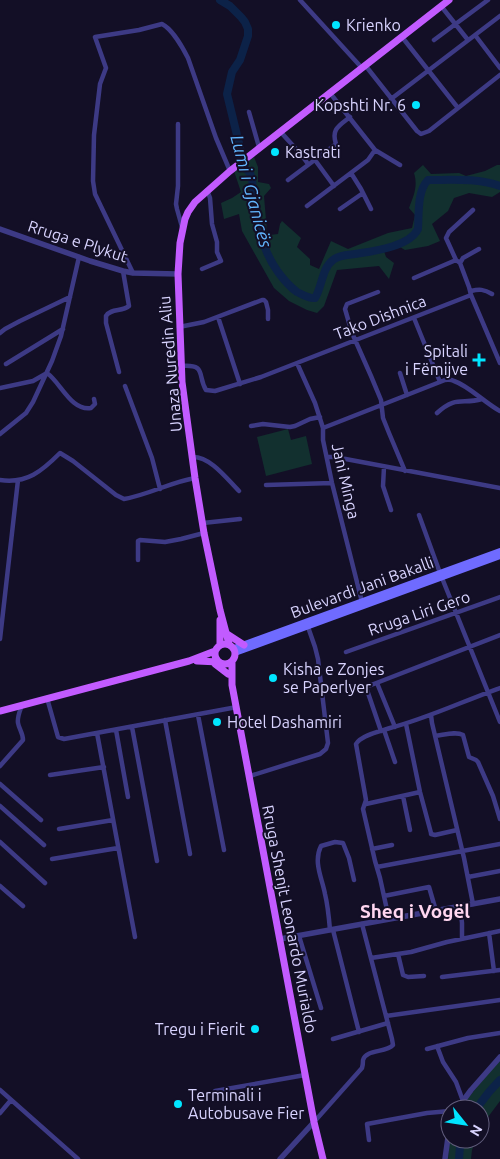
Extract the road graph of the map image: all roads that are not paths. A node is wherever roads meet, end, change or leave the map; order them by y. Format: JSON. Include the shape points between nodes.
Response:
{"nodes":[{"id":1,"x":300,"y":0,"type":"edge"},
{"id":2,"x":449,"y":0,"type":"edge"},
{"id":3,"x":488,"y":0,"type":"edge"},
{"id":4,"x":441,"y":6,"type":"junction"},
{"id":5,"x":500,"y":16,"type":"edge"},
{"id":6,"x":455,"y":24,"type":"junction"},
{"id":7,"x":475,"y":35,"type":"junction"},
{"id":8,"x":402,"y":37,"type":"junction"},
{"id":9,"x":434,"y":40,"type":"dead end"},
{"id":10,"x":468,"y":40,"type":"junction"},
{"id":11,"x":363,"y":67,"type":"junction"},
{"id":12,"x":500,"y":68,"type":"edge"},
{"id":13,"x":429,"y":71,"type":"junction"},
{"id":14,"x":500,"y":76,"type":"edge"},
{"id":15,"x":330,"y":93,"type":"junction"},
{"id":16,"x":391,"y":99,"type":"junction"},
{"id":17,"x":458,"y":108,"type":"junction"},
{"id":18,"x":249,"y":112,"type":"dead end"},
{"id":19,"x":350,"y":117,"type":"junction"},
{"id":20,"x":178,"y":124,"type":"dead end"},
{"id":21,"x":280,"y":131,"type":"junction"},
{"id":22,"x":257,"y":149,"type":"junction"},
{"id":23,"x":375,"y":150,"type":"junction"},
{"id":24,"x":315,"y":160,"type":"junction"},
{"id":25,"x":308,"y":164,"type":"junction"},
{"id":26,"x":400,"y":165,"type":"dead end"},
{"id":27,"x":232,"y":170,"type":"junction"},
{"id":28,"x":351,"y":173,"type":"junction"},
{"id":29,"x":288,"y":180,"type":"dead end"},
{"id":30,"x":334,"y":186,"type":"junction"},
{"id":31,"x":207,"y":190,"type":"junction"},
{"id":32,"x":363,"y":193,"type":"junction"},
{"id":33,"x":307,"y":206,"type":"dead end"},
{"id":34,"x":340,"y":209,"type":"dead end"},
{"id":35,"x":371,"y":209,"type":"dead end"},
{"id":36,"x":474,"y":210,"type":"dead end"},
{"id":37,"x":182,"y":227,"type":"junction"},
{"id":38,"x":0,"y":229,"type":"edge"},
{"id":39,"x":479,"y":249,"type":"dead end"},
{"id":40,"x":79,"y":257,"type":"junction"},
{"id":41,"x":458,"y":261,"type":"junction"},
{"id":42,"x":202,"y":269,"type":"dead end"},
{"id":43,"x":123,"y":271,"type":"junction"},
{"id":44,"x":133,"y":273,"type":"junction"},
{"id":45,"x":178,"y":274,"type":"junction"},
{"id":46,"x":414,"y":278,"type":"dead end"},
{"id":47,"x":378,"y":292,"type":"dead end"},
{"id":48,"x":471,"y":293,"type":"junction"},
{"id":49,"x":492,"y":294,"type":"dead end"},
{"id":50,"x":70,"y":297,"type":"junction"},
{"id":51,"x":218,"y":317,"type":"junction"},
{"id":52,"x":414,"y":318,"type":"junction"},
{"id":53,"x":268,"y":319,"type":"dead end"},
{"id":54,"x":179,"y":327,"type":"junction"},
{"id":55,"x":63,"y":329,"type":"junction"},
{"id":56,"x":0,"y":333,"type":"edge"},
{"id":57,"x":355,"y":340,"type":"junction"},
{"id":58,"x":499,"y":360,"type":"edge"},
{"id":59,"x":297,"y":363,"type":"junction"},
{"id":60,"x":6,"y":364,"type":"dead end"},
{"id":61,"x":181,"y":366,"type":"junction"},
{"id":62,"x":119,"y":372,"type":"dead end"},
{"id":63,"x":46,"y":373,"type":"junction"},
{"id":64,"x":400,"y":373,"type":"dead end"},
{"id":65,"x":440,"y":382,"type":"junction"},
{"id":66,"x":240,"y":384,"type":"junction"},
{"id":67,"x":125,"y":386,"type":"dead end"},
{"id":68,"x":0,"y":388,"type":"edge"},
{"id":69,"x":407,"y":395,"type":"junction"},
{"id":70,"x":94,"y":399,"type":"dead end"},
{"id":71,"x":482,"y":399,"type":"junction"},
{"id":72,"x":381,"y":405,"type":"junction"},
{"id":73,"x":500,"y":410,"type":"edge"},
{"id":74,"x":437,"y":413,"type":"dead end"},
{"id":75,"x":320,"y":417,"type":"junction"},
{"id":76,"x":251,"y":426,"type":"dead end"},
{"id":77,"x":323,"y":428,"type":"junction"},
{"id":78,"x":0,"y":434,"type":"edge"},
{"id":79,"x":193,"y":457,"type":"junction"},
{"id":80,"x":327,"y":457,"type":"junction"},
{"id":81,"x":384,"y":467,"type":"junction"},
{"id":82,"x":406,"y":471,"type":"junction"},
{"id":83,"x":195,"y":478,"type":"junction"},
{"id":84,"x":0,"y":480,"type":"edge"},
{"id":85,"x":18,"y":480,"type":"junction"},
{"id":86,"x":332,"y":483,"type":"junction"},
{"id":87,"x":266,"y":485,"type":"dead end"},
{"id":88,"x":500,"y":488,"type":"edge"},
{"id":89,"x":160,"y":489,"type":"junction"},
{"id":90,"x":239,"y":491,"type":"dead end"},
{"id":91,"x":391,"y":510,"type":"dead end"},
{"id":92,"x":419,"y":515,"type":"dead end"},
{"id":93,"x":240,"y":519,"type":"dead end"},
{"id":94,"x":202,"y":523,"type":"junction"},
{"id":95,"x":204,"y":533,"type":"junction"},
{"id":96,"x":500,"y":551,"type":"edge"},
{"id":97,"x":500,"y":557,"type":"edge"},
{"id":98,"x":138,"y":560,"type":"dead end"},
{"id":99,"x":441,"y":575,"type":"junction"},
{"id":100,"x":500,"y":597,"type":"edge"},
{"id":101,"x":363,"y":604,"type":"junction"},
{"id":102,"x":220,"y":610,"type":"junction"},
{"id":103,"x":456,"y":613,"type":"junction"},
{"id":104,"x":308,"y":627,"type":"junction"},
{"id":105,"x":227,"y":634,"type":"junction"},
{"id":106,"x":500,"y":635,"type":"edge"},
{"id":107,"x":0,"y":638,"type":"edge"},
{"id":108,"x":244,"y":645,"type":"junction"},
{"id":109,"x":470,"y":647,"type":"junction"},
{"id":110,"x":218,"y":648,"type":"junction"},
{"id":111,"x":233,"y":649,"type":"junction"},
{"id":112,"x":346,"y":652,"type":"dead end"},
{"id":113,"x":189,"y":661,"type":"junction"},
{"id":114,"x":208,"y":661,"type":"junction"},
{"id":115,"x":232,"y":662,"type":"junction"},
{"id":116,"x":220,"y":663,"type":"junction"},
{"id":117,"x":228,"y":674,"type":"junction"},
{"id":118,"x":376,"y":683,"type":"junction"},
{"id":119,"x":232,"y":685,"type":"junction"},
{"id":120,"x":500,"y":688,"type":"edge"},
{"id":121,"x":488,"y":692,"type":"junction"},
{"id":122,"x":47,"y":698,"type":"junction"},
{"id":123,"x":22,"y":705,"type":"junction"},
{"id":124,"x":237,"y":707,"type":"junction"},
{"id":125,"x":0,"y":711,"type":"edge"},
{"id":126,"x":198,"y":715,"type":"junction"},
{"id":127,"x":431,"y":715,"type":"junction"},
{"id":128,"x":165,"y":720,"type":"junction"},
{"id":129,"x":500,"y":722,"type":"edge"},
{"id":130,"x":406,"y":724,"type":"junction"},
{"id":131,"x":132,"y":727,"type":"junction"},
{"id":132,"x":395,"y":727,"type":"junction"},
{"id":133,"x":116,"y":730,"type":"junction"},
{"id":134,"x":383,"y":730,"type":"junction"},
{"id":135,"x":97,"y":733,"type":"junction"},
{"id":136,"x":435,"y":736,"type":"junction"},
{"id":137,"x":395,"y":762,"type":"dead end"},
{"id":138,"x":0,"y":766,"type":"edge"},
{"id":139,"x":104,"y":767,"type":"junction"},
{"id":140,"x":50,"y":775,"type":"dead end"},
{"id":141,"x":250,"y":776,"type":"junction"},
{"id":142,"x":0,"y":784,"type":"edge"},
{"id":143,"x":420,"y":792,"type":"junction"},
{"id":144,"x":403,"y":796,"type":"junction"},
{"id":145,"x":128,"y":797,"type":"dead end"},
{"id":146,"x":366,"y":804,"type":"junction"},
{"id":147,"x":0,"y":806,"type":"edge"},
{"id":148,"x":41,"y":820,"type":"dead end"},
{"id":149,"x":113,"y":820,"type":"junction"},
{"id":150,"x":500,"y":820,"type":"edge"},
{"id":151,"x":59,"y":829,"type":"dead end"},
{"id":152,"x":410,"y":830,"type":"dead end"},
{"id":153,"x":457,"y":830,"type":"junction"},
{"id":154,"x":0,"y":842,"type":"edge"},
{"id":155,"x":500,"y":844,"type":"edge"},
{"id":156,"x":44,"y":845,"type":"dead end"},
{"id":157,"x":392,"y":845,"type":"dead end"},
{"id":158,"x":118,"y":848,"type":"junction"},
{"id":159,"x":372,"y":849,"type":"junction"},
{"id":160,"x":224,"y":850,"type":"dead end"},
{"id":161,"x":462,"y":851,"type":"junction"},
{"id":162,"x":190,"y":854,"type":"dead end"},
{"id":163,"x":52,"y":859,"type":"dead end"},
{"id":164,"x":156,"y":861,"type":"dead end"},
{"id":165,"x":377,"y":867,"type":"junction"},
{"id":166,"x":500,"y":871,"type":"edge"},
{"id":167,"x":468,"y":877,"type":"junction"},
{"id":168,"x":354,"y":880,"type":"dead end"},
{"id":169,"x":45,"y":883,"type":"dead end"},
{"id":170,"x":0,"y":886,"type":"edge"},
{"id":171,"x":384,"y":896,"type":"junction"},
{"id":172,"x":500,"y":899,"type":"edge"},
{"id":173,"x":473,"y":904,"type":"junction"},
{"id":174,"x":23,"y":906,"type":"dead end"},
{"id":175,"x":460,"y":906,"type":"junction"},
{"id":176,"x":436,"y":911,"type":"junction"},
{"id":177,"x":389,"y":920,"type":"junction"},
{"id":178,"x":362,"y":924,"type":"junction"},
{"id":179,"x":332,"y":930,"type":"junction"},
{"id":180,"x":500,"y":931,"type":"edge"},
{"id":181,"x":489,"y":933,"type":"junction"},
{"id":182,"x":300,"y":936,"type":"junction"},
{"id":183,"x":135,"y":937,"type":"dead end"},
{"id":184,"x":280,"y":939,"type":"junction"},
{"id":185,"x":462,"y":939,"type":"junction"},
{"id":186,"x":398,"y":954,"type":"junction"},
{"id":187,"x":371,"y":958,"type":"junction"},
{"id":188,"x":497,"y":970,"type":"edge"},
{"id":189,"x":424,"y":976,"type":"dead end"},
{"id":190,"x":442,"y":977,"type":"dead end"},
{"id":191,"x":500,"y":1000,"type":"edge"},
{"id":192,"x":321,"y":1008,"type":"dead end"},
{"id":193,"x":386,"y":1016,"type":"junction"},
{"id":194,"x":388,"y":1023,"type":"junction"},
{"id":195,"x":360,"y":1032,"type":"junction"},
{"id":196,"x":500,"y":1033,"type":"edge"},
{"id":197,"x":333,"y":1039,"type":"dead end"},
{"id":198,"x":437,"y":1046,"type":"junction"},
{"id":199,"x":427,"y":1049,"type":"dead end"},
{"id":200,"x":500,"y":1057,"type":"edge"},
{"id":201,"x":306,"y":1075,"type":"junction"},
{"id":202,"x":0,"y":1090,"type":"edge"},
{"id":203,"x":215,"y":1091,"type":"dead end"},
{"id":204,"x":462,"y":1099,"type":"edge"},
{"id":205,"x":465,"y":1099,"type":"edge"},
{"id":206,"x":11,"y":1100,"type":"junction"},
{"id":207,"x":0,"y":1112,"type":"edge"},
{"id":208,"x":440,"y":1112,"type":"edge"},
{"id":209,"x":314,"y":1122,"type":"junction"},
{"id":210,"x":369,"y":1140,"type":"dead end"},
{"id":211,"x":78,"y":1159,"type":"edge"},
{"id":212,"x":280,"y":1159,"type":"edge"},
{"id":213,"x":323,"y":1159,"type":"edge"}],
"edges":[{"from":1,"to":11,"type":"street"},
{"from":2,"to":4,"type":"main road","name":"Unaza Nuredin Aliu"},
{"from":3,"to":6,"type":"street"},
{"from":4,"to":6,"type":"street"},
{"from":4,"to":8,"type":"main road","name":"Unaza Nuredin Aliu"},
{"from":5,"to":7,"type":"street"},
{"from":6,"to":9,"type":"street"},
{"from":6,"to":10,"type":"street"},
{"from":7,"to":10,"type":"street"},
{"from":7,"to":12,"type":"street"},
{"from":8,"to":11,"type":"main road","name":"Unaza Nuredin Aliu"},
{"from":8,"to":13,"type":"street"},
{"from":10,"to":13,"type":"street"},
{"from":11,"to":15,"type":"main road","name":"Unaza Nuredin Aliu"},
{"from":11,"to":16,"type":"street"},
{"from":13,"to":16,"type":"street"},
{"from":13,"to":17,"type":"street"},
{"from":14,"to":17,"type":"street"},
{"from":15,"to":19,"type":"street"},
{"from":15,"to":21,"type":"main road","name":"Unaza Nuredin Aliu"},
{"from":16,"to":17,"type":"street","via":[[421,134]]},
{"from":18,"to":22,"type":"street"},
{"from":19,"to":23,"type":"street"},
{"from":19,"to":24,"type":"street","via":[[334,132],[336,144]]},
{"from":20,"to":37,"type":"street","via":[[176,204]]},
{"from":21,"to":22,"type":"main road","name":"Unaza Nuredin Aliu"},
{"from":21,"to":25,"type":"street"},
{"from":22,"to":27,"type":"main road","name":"Unaza Nuredin Aliu"},
{"from":23,"to":26,"type":"street"},
{"from":23,"to":28,"type":"street"},
{"from":24,"to":25,"type":"street"},
{"from":24,"to":30,"type":"street"},
{"from":25,"to":29,"type":"street"},
{"from":27,"to":31,"type":"main road","name":"Unaza Nuredin Aliu"},
{"from":27,"to":44,"type":"street","via":[[216,138],[188,58],[166,26],[162,24],[95,37],[106,68],[100,84],[96,118],[93,187]]},
{"from":28,"to":30,"type":"street"},
{"from":28,"to":32,"type":"street"},
{"from":30,"to":33,"type":"street"},
{"from":31,"to":37,"type":"main road","name":"Unaza Nuredin Aliu","via":[[191,207]]},
{"from":31,"to":42,"type":"street","via":[[221,261]]},
{"from":32,"to":34,"type":"street"},
{"from":32,"to":35,"type":"street"},
{"from":36,"to":41,"type":"street","via":[[446,236]]},
{"from":37,"to":45,"type":"main road","name":"Unaza Nuredin Aliu"},
{"from":38,"to":40,"type":"street","name":"Rruga e Plykut"},
{"from":39,"to":41,"type":"street"},
{"from":40,"to":43,"type":"street","name":"Rruga e Plykut"},
{"from":40,"to":50,"type":"street"},
{"from":41,"to":46,"type":"street"},
{"from":41,"to":48,"type":"street"},
{"from":43,"to":44,"type":"street","name":"Rruga e Plykut"},
{"from":43,"to":62,"type":"street","via":[[129,306],[106,316]]},
{"from":44,"to":45,"type":"street","name":"Rruga e Plykut"},
{"from":45,"to":54,"type":"main road","name":"Unaza Nuredin Aliu"},
{"from":47,"to":57,"type":"street","via":[[346,305],[346,316]]},
{"from":48,"to":49,"type":"street","via":[[480,289]]},
{"from":48,"to":52,"type":"street","name":"Tako Dishnica"},
{"from":48,"to":58,"type":"street"},
{"from":50,"to":55,"type":"street"},
{"from":50,"to":56,"type":"street"},
{"from":51,"to":53,"type":"street","via":[[264,300]]},
{"from":51,"to":54,"type":"street"},
{"from":51,"to":66,"type":"street"},
{"from":52,"to":57,"type":"street","name":"Tako Dishnica"},
{"from":52,"to":65,"type":"street"},
{"from":54,"to":61,"type":"main road","name":"Unaza Nuredin Aliu"},
{"from":55,"to":60,"type":"street"},
{"from":55,"to":63,"type":"street"},
{"from":57,"to":59,"type":"street","name":"Tako Dishnica"},
{"from":57,"to":72,"type":"street"},
{"from":59,"to":66,"type":"street","name":"Tako Dishnica"},
{"from":59,"to":75,"type":"street","name":"Jani Minga"},
{"from":61,"to":66,"type":"street","name":"Tako Dishnica","via":[[198,368],[208,391]]},
{"from":61,"to":79,"type":"main road","name":"Unaza Nuredin Aliu"},
{"from":63,"to":68,"type":"street","via":[[33,381]]},
{"from":63,"to":70,"type":"street","via":[[84,409],[91,408],[95,404]]},
{"from":63,"to":78,"type":"street","via":[[26,413]]},
{"from":64,"to":69,"type":"street"},
{"from":65,"to":69,"type":"street"},
{"from":65,"to":71,"type":"street","via":[[454,380]]},
{"from":67,"to":89,"type":"street"},
{"from":69,"to":72,"type":"street"},
{"from":71,"to":73,"type":"street"},
{"from":71,"to":74,"type":"street","via":[[452,402]]},
{"from":72,"to":77,"type":"street"},
{"from":72,"to":82,"type":"street","via":[[383,418]]},
{"from":75,"to":76,"type":"street","via":[[290,427]]},
{"from":75,"to":77,"type":"street","name":"Jani Minga"},
{"from":77,"to":80,"type":"street","name":"Jani Minga"},
{"from":79,"to":83,"type":"main road","name":"Unaza Nuredin Aliu"},
{"from":79,"to":90,"type":"street","via":[[209,462]]},
{"from":80,"to":81,"type":"street"},
{"from":80,"to":86,"type":"street","name":"Jani Minga"},
{"from":81,"to":82,"type":"street"},
{"from":81,"to":91,"type":"street","via":[[383,486]]},
{"from":82,"to":88,"type":"street"},
{"from":83,"to":89,"type":"street"},
{"from":83,"to":94,"type":"main road","name":"Unaza Nuredin Aliu"},
{"from":84,"to":85,"type":"street"},
{"from":85,"to":89,"type":"street","via":[[34,475],[60,453],[124,499]]},
{"from":85,"to":107,"type":"street"},
{"from":86,"to":87,"type":"street"},
{"from":86,"to":101,"type":"street","name":"Jani Minga"},
{"from":92,"to":99,"type":"street"},
{"from":93,"to":94,"type":"street"},
{"from":94,"to":95,"type":"main road","name":"Unaza Nuredin Aliu"},
{"from":95,"to":98,"type":"street","via":[[165,542],[140,540]]},
{"from":95,"to":102,"type":"main road","name":"Unaza Nuredin Aliu"},
{"from":96,"to":99,"type":"main road","name":"Bulevardi Jani Bakalli"},
{"from":97,"to":99,"type":"main road","name":"Bulevardi Jani Bakalli"},
{"from":99,"to":101,"type":"main road","name":"Bulevardi Jani Bakalli"},
{"from":99,"to":103,"type":"street"},
{"from":100,"to":103,"type":"street","name":"Rruga Liri Gero"},
{"from":101,"to":104,"type":"main road","name":"Bulevardi Jani Bakalli"},
{"from":101,"to":108,"type":"main road","name":"Bulevardi Jani Bakalli"},
{"from":102,"to":105,"type":"main road","name":"Unaza Nuredin Aliu"},
{"from":102,"to":110,"type":"main road","name":"Unaza Nuredin Aliu"},
{"from":103,"to":109,"type":"street"},
{"from":103,"to":112,"type":"street","name":"Rruga Liri Gero"},
{"from":104,"to":111,"type":"main road","name":"Bulevardi Jani Bakalli"},
{"from":104,"to":141,"type":"street","via":[[318,659],[328,746],[320,754]]},
{"from":105,"to":108,"type":"main road"},
{"from":105,"to":111,"type":"main road","name":"Unaza Nuredin Aliu"},
{"from":106,"to":109,"type":"street"},
{"from":108,"to":111,"type":"main road","name":"Bulevardi Jani Bakalli"},
{"from":109,"to":118,"type":"street"},
{"from":109,"to":121,"type":"street"},
{"from":110,"to":111,"type":"main road","via":[[224,644]]},
{"from":110,"to":113,"type":"main road"},
{"from":110,"to":116,"type":"main road","via":[[215,657]]},
{"from":111,"to":115,"type":"main road","via":[[235,657]]},
{"from":113,"to":114,"type":"main road"},
{"from":113,"to":122,"type":"main road"},
{"from":114,"to":116,"type":"main road"},
{"from":114,"to":117,"type":"main road"},
{"from":115,"to":116,"type":"main road"},
{"from":115,"to":119,"type":"main road","name":"Rruga Shenjt Leonardo Murialdo"},
{"from":116,"to":117,"type":"main road","name":"Rruga Shenjt Leonardo Murialdo"},
{"from":117,"to":119,"type":"main road","name":"Rruga Shenjt Leonardo Murialdo"},
{"from":118,"to":132,"type":"street"},
{"from":118,"to":134,"type":"street","via":[[366,686]]},
{"from":119,"to":124,"type":"main road","name":"Rruga Shenjt Leonardo Murialdo"},
{"from":120,"to":121,"type":"street"},
{"from":121,"to":127,"type":"street"},
{"from":121,"to":129,"type":"street"},
{"from":122,"to":123,"type":"main road"},
{"from":122,"to":135,"type":"street","via":[[60,738]]},
{"from":123,"to":125,"type":"main road"},
{"from":123,"to":138,"type":"street","via":[[18,721],[23,740]]},
{"from":124,"to":126,"type":"street"},
{"from":124,"to":141,"type":"main road","name":"Rruga Shenjt Leonardo Murialdo"},
{"from":126,"to":128,"type":"street"},
{"from":126,"to":160,"type":"street"},
{"from":127,"to":130,"type":"street"},
{"from":127,"to":136,"type":"street"},
{"from":128,"to":131,"type":"street"},
{"from":128,"to":162,"type":"street"},
{"from":130,"to":132,"type":"street"},
{"from":130,"to":143,"type":"street"},
{"from":131,"to":133,"type":"street"},
{"from":131,"to":164,"type":"street"},
{"from":132,"to":134,"type":"street"},
{"from":133,"to":135,"type":"street"},
{"from":133,"to":145,"type":"street"},
{"from":134,"to":137,"type":"street"},
{"from":134,"to":146,"type":"street","via":[[360,739],[356,744]]},
{"from":135,"to":139,"type":"street"},
{"from":136,"to":150,"type":"street","via":[[461,733],[470,757],[478,762],[488,782]]},
{"from":136,"to":153,"type":"street"},
{"from":139,"to":140,"type":"street"},
{"from":139,"to":149,"type":"street"},
{"from":141,"to":184,"type":"main road","name":"Rruga Shenjt Leonardo Murialdo"},
{"from":142,"to":148,"type":"street"},
{"from":143,"to":144,"type":"street"},
{"from":143,"to":153,"type":"street","via":[[431,834]]},
{"from":144,"to":146,"type":"street"},
{"from":144,"to":152,"type":"street"},
{"from":146,"to":159,"type":"street","via":[[363,809]]},
{"from":147,"to":156,"type":"street"},
{"from":149,"to":151,"type":"street"},
{"from":149,"to":158,"type":"street"},
{"from":153,"to":161,"type":"street"},
{"from":154,"to":169,"type":"street"},
{"from":155,"to":161,"type":"street"},
{"from":157,"to":159,"type":"street"},
{"from":158,"to":163,"type":"street"},
{"from":158,"to":183,"type":"street"},
{"from":159,"to":165,"type":"street"},
{"from":161,"to":165,"type":"street"},
{"from":161,"to":167,"type":"street"},
{"from":165,"to":171,"type":"street"},
{"from":166,"to":167,"type":"street"},
{"from":167,"to":173,"type":"street"},
{"from":168,"to":179,"type":"street","via":[[343,843],[321,846],[317,863]]},
{"from":170,"to":174,"type":"street"},
{"from":171,"to":176,"type":"street","via":[[429,887]]},
{"from":171,"to":177,"type":"street"},
{"from":172,"to":173,"type":"street"},
{"from":173,"to":175,"type":"street"},
{"from":175,"to":176,"type":"street"},
{"from":175,"to":185,"type":"street"},
{"from":176,"to":177,"type":"street"},
{"from":177,"to":178,"type":"street"},
{"from":178,"to":179,"type":"street"},
{"from":178,"to":187,"type":"street"},
{"from":179,"to":182,"type":"street"},
{"from":179,"to":195,"type":"street"},
{"from":180,"to":181,"type":"street"},
{"from":181,"to":185,"type":"street"},
{"from":181,"to":188,"type":"street"},
{"from":182,"to":184,"type":"street"},
{"from":182,"to":192,"type":"street"},
{"from":184,"to":201,"type":"main road","name":"Rruga Shenjt Leonardo Murialdo"},
{"from":185,"to":186,"type":"street"},
{"from":186,"to":187,"type":"street"},
{"from":186,"to":189,"type":"street","via":[[403,976]]},
{"from":187,"to":193,"type":"street"},
{"from":188,"to":190,"type":"street"},
{"from":191,"to":193,"type":"street"},
{"from":193,"to":194,"type":"street"},
{"from":194,"to":195,"type":"street"},
{"from":194,"to":209,"type":"street","via":[[392,1047],[366,1056],[362,1068]]},
{"from":195,"to":197,"type":"street"},
{"from":196,"to":198,"type":"street"},
{"from":198,"to":199,"type":"street"},
{"from":198,"to":204,"type":"street"},
{"from":200,"to":205,"type":"street"},
{"from":201,"to":203,"type":"street"},
{"from":201,"to":209,"type":"main road","name":"Rruga Shenjt Leonardo Murialdo"},
{"from":202,"to":206,"type":"street"},
{"from":206,"to":207,"type":"street"},
{"from":206,"to":211,"type":"street"},
{"from":208,"to":210,"type":"street","via":[[367,1124]]},
{"from":209,"to":212,"type":"street"},
{"from":209,"to":213,"type":"main road","name":"Rruga Shenjt Leonardo Murialdo"}]}
